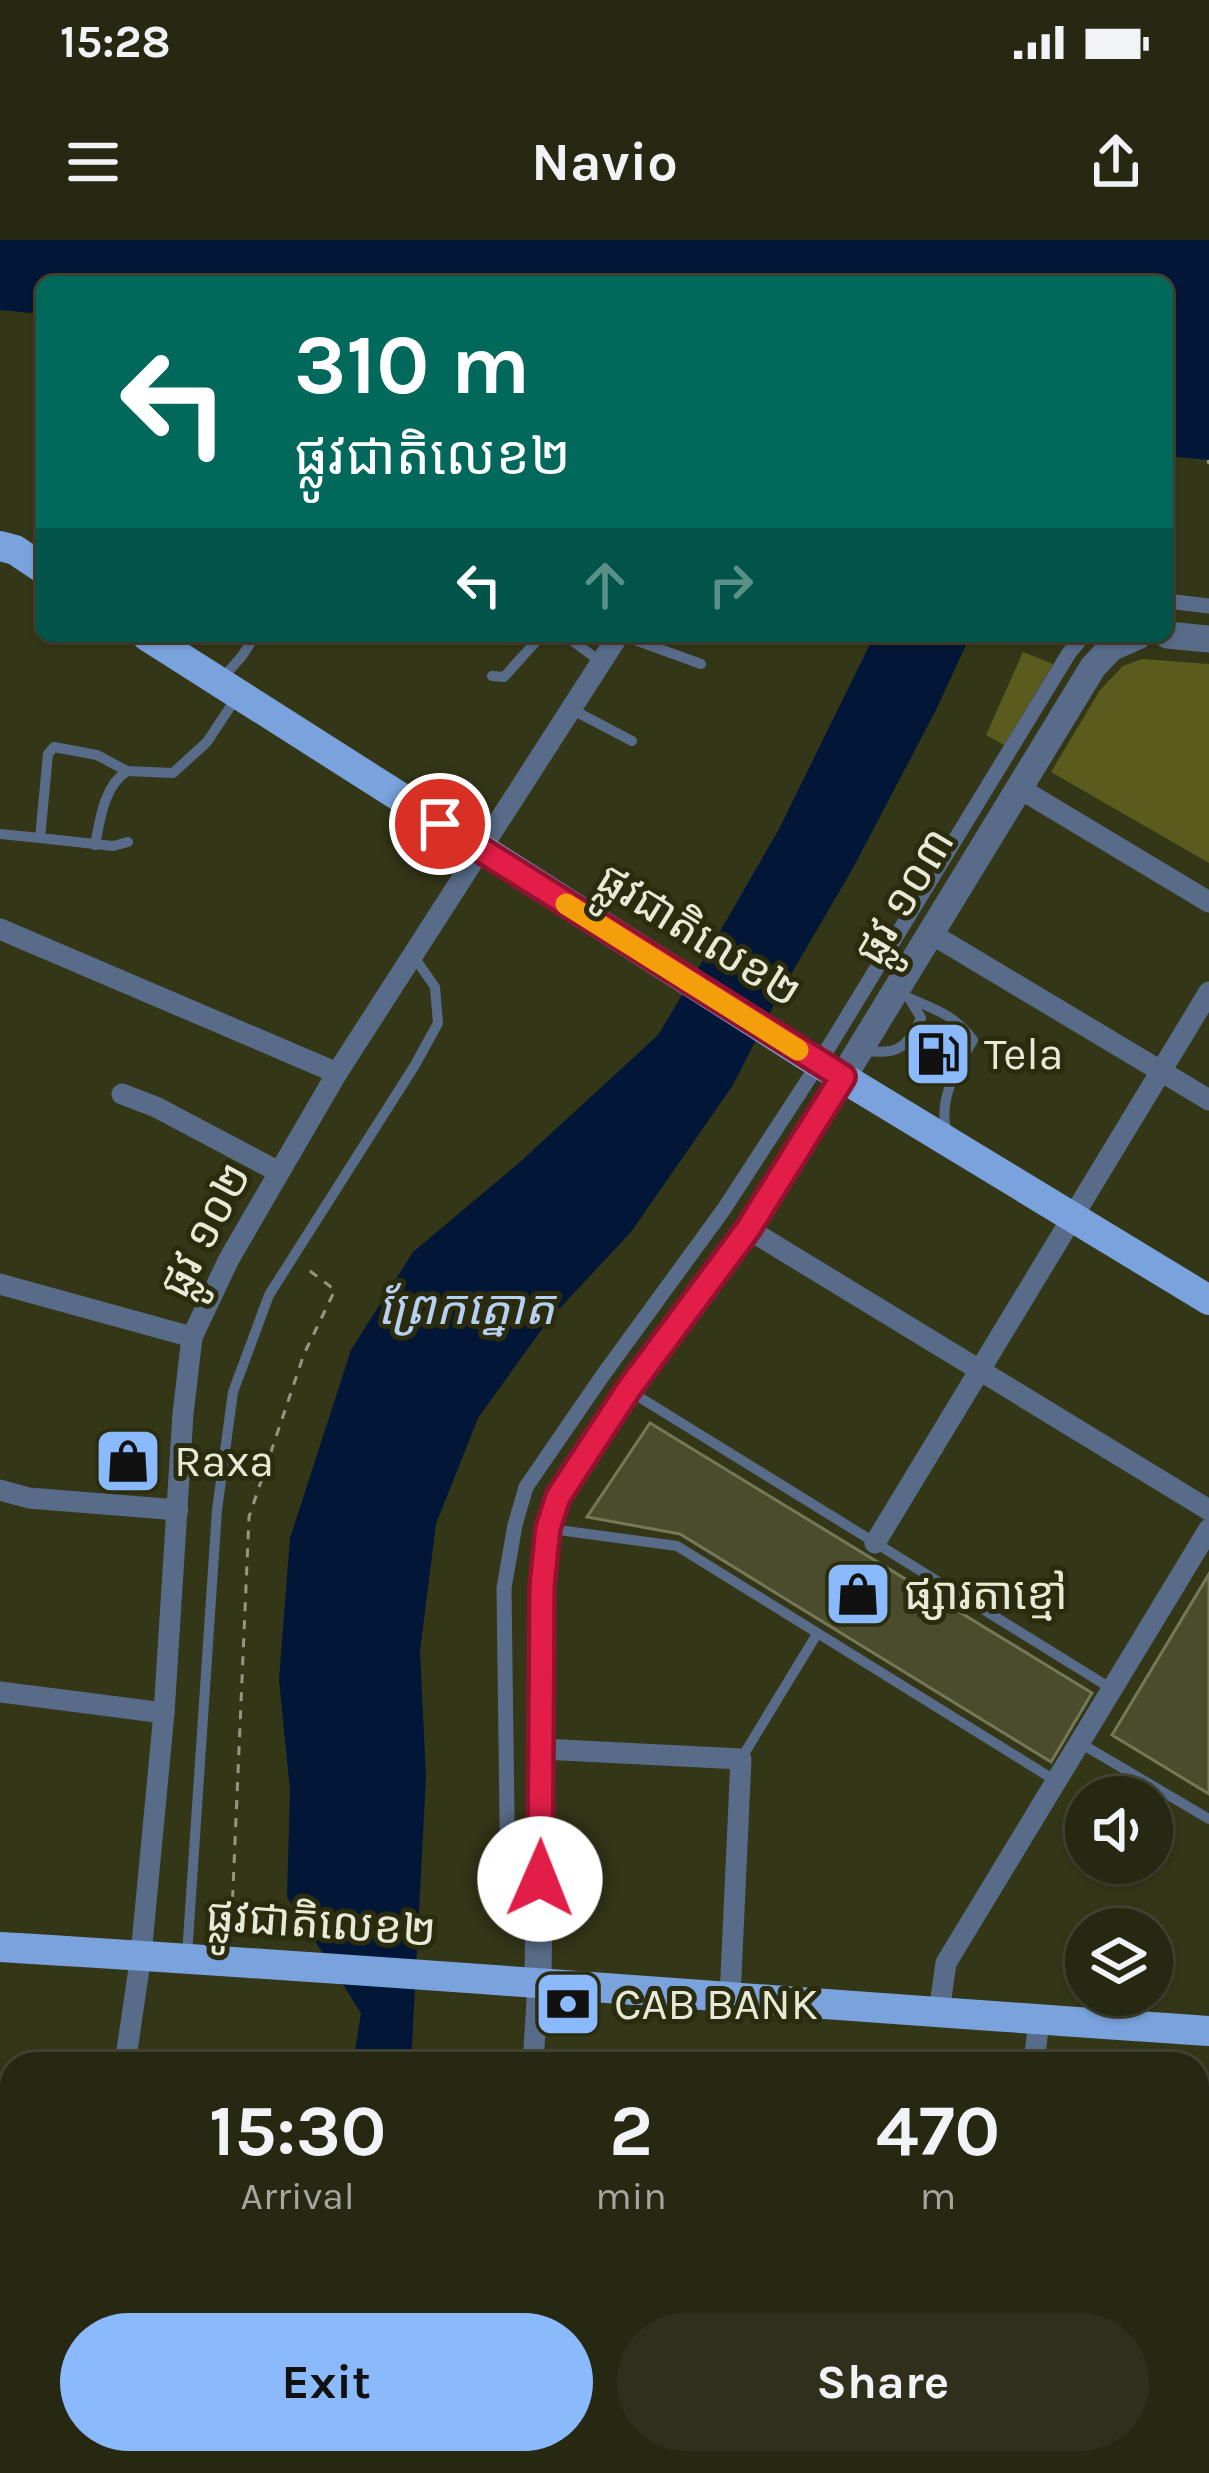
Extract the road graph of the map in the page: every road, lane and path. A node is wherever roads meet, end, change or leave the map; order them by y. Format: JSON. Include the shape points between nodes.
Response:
{"nodes":[{"id":1,"x":0,"y":546,"type":"edge"},
{"id":2,"x":36,"y":564,"type":"edge"},
{"id":3,"x":1173,"y":603,"type":"edge"},
{"id":4,"x":1209,"y":606,"type":"edge"},
{"id":5,"x":1173,"y":636,"type":"edge"},
{"id":6,"x":1209,"y":639,"type":"edge"},
{"id":7,"x":165,"y":642,"type":"edge"},
{"id":8,"x":250,"y":642,"type":"edge"},
{"id":9,"x":536,"y":642,"type":"edge"},
{"id":10,"x":574,"y":642,"type":"edge"},
{"id":11,"x":617,"y":642,"type":"edge"},
{"id":12,"x":638,"y":642,"type":"edge"},
{"id":13,"x":1078,"y":642,"type":"edge"},
{"id":14,"x":1124,"y":642,"type":"edge"},
{"id":15,"x":602,"y":662,"type":"junction"},
{"id":16,"x":701,"y":664,"type":"dead end"},
{"id":17,"x":492,"y":676,"type":"dead end"},
{"id":18,"x":228,"y":689,"type":"junction"},
{"id":19,"x":571,"y":709,"type":"junction"},
{"id":20,"x":632,"y":741,"type":"dead end"},
{"id":21,"x":128,"y":771,"type":"junction"},
{"id":22,"x":1019,"y":788,"type":"junction"},
{"id":23,"x":0,"y":834,"type":"edge"},
{"id":24,"x":40,"y":838,"type":"junction"},
{"id":25,"x":128,"y":842,"type":"dead end"},
{"id":26,"x":94,"y":845,"type":"junction"},
{"id":27,"x":480,"y":850,"type":"junction"},
{"id":28,"x":1209,"y":902,"type":"edge"},
{"id":29,"x":0,"y":929,"type":"edge"},
{"id":30,"x":930,"y":933,"type":"junction"},
{"id":31,"x":412,"y":955,"type":"junction"},
{"id":32,"x":903,"y":992,"type":"junction"},
{"id":33,"x":1209,"y":992,"type":"edge"},
{"id":34,"x":860,"y":1050,"type":"junction"},
{"id":35,"x":823,"y":1065,"type":"junction"},
{"id":36,"x":1161,"y":1071,"type":"junction"},
{"id":37,"x":337,"y":1073,"type":"junction"},
{"id":38,"x":122,"y":1094,"type":"dead end"},
{"id":39,"x":1209,"y":1100,"type":"edge"},
{"id":40,"x":950,"y":1142,"type":"junction"},
{"id":41,"x":279,"y":1172,"type":"junction"},
{"id":42,"x":1072,"y":1217,"type":"junction"},
{"id":43,"x":748,"y":1229,"type":"junction"},
{"id":44,"x":292,"y":1258,"type":"junction"},
{"id":45,"x":0,"y":1284,"type":"edge"},
{"id":46,"x":1209,"y":1300,"type":"edge"},
{"id":47,"x":192,"y":1337,"type":"junction"},
{"id":48,"x":980,"y":1370,"type":"junction"},
{"id":49,"x":628,"y":1390,"type":"junction"},
{"id":50,"x":0,"y":1490,"type":"edge"},
{"id":51,"x":178,"y":1510,"type":"junction"},
{"id":52,"x":1209,"y":1510,"type":"edge"},
{"id":53,"x":548,"y":1528,"type":"junction"},
{"id":54,"x":1209,"y":1529,"type":"edge"},
{"id":55,"x":874,"y":1543,"type":"junction"},
{"id":56,"x":818,"y":1634,"type":"junction"},
{"id":57,"x":1112,"y":1689,"type":"junction"},
{"id":58,"x":0,"y":1692,"type":"edge"},
{"id":59,"x":164,"y":1713,"type":"junction"},
{"id":60,"x":1080,"y":1743,"type":"junction"},
{"id":61,"x":542,"y":1749,"type":"junction"},
{"id":62,"x":741,"y":1759,"type":"junction"},
{"id":63,"x":1056,"y":1781,"type":"junction"},
{"id":64,"x":1209,"y":1819,"type":"edge"},
{"id":65,"x":539,"y":1922,"type":"junction"},
{"id":66,"x":0,"y":1947,"type":"edge"},
{"id":67,"x":141,"y":1955,"type":"junction"},
{"id":68,"x":187,"y":1958,"type":"junction"},
{"id":69,"x":238,"y":1961,"type":"junction"},
{"id":70,"x":538,"y":1984,"type":"junction"},
{"id":71,"x":730,"y":1998,"type":"junction"},
{"id":72,"x":939,"y":2012,"type":"junction"},
{"id":73,"x":1039,"y":2019,"type":"junction"},
{"id":74,"x":1208,"y":2022,"type":"edge"},
{"id":75,"x":127,"y":2052,"type":"edge"},
{"id":76,"x":534,"y":2052,"type":"edge"},
{"id":77,"x":1035,"y":2052,"type":"edge"}],
"edges":[{"from":1,"to":2,"type":"main road"},
{"from":3,"to":4,"type":"street"},
{"from":5,"to":6,"type":"street"},
{"from":7,"to":18,"type":"main road","name":"ផ្លូវជាតិលេខ២"},
{"from":8,"to":18,"type":"lane"},
{"from":9,"to":17,"type":"lane","via":[[504,676]]},
{"from":10,"to":15,"type":"lane"},
{"from":11,"to":15,"type":"street","name":"ផ្លូវ ១០២"},
{"from":12,"to":16,"type":"lane"},
{"from":13,"to":35,"type":"street"},
{"from":14,"to":22,"type":"street","name":"ផ្លូវ ១០៣","via":[[1093,667]]},
{"from":15,"to":19,"type":"street","name":"ផ្លូវ ១០២"},
{"from":18,"to":21,"type":"lane","via":[[207,742],[172,773]]},
{"from":18,"to":27,"type":"main road","name":"ផ្លូវជាតិលេខ២"},
{"from":19,"to":20,"type":"lane"},
{"from":19,"to":27,"type":"street","name":"ផ្លូវ ១០២"},
{"from":21,"to":24,"type":"lane","via":[[97,755],[54,748],[45,766]]},
{"from":21,"to":26,"type":"lane","via":[[115,779]]},
{"from":22,"to":28,"type":"street"},
{"from":22,"to":30,"type":"street","name":"ផ្លូវ ១០៣"},
{"from":23,"to":24,"type":"lane"},
{"from":24,"to":26,"type":"lane"},
{"from":25,"to":26,"type":"lane"},
{"from":27,"to":31,"type":"street","name":"ផ្លូវ ១០២"},
{"from":27,"to":35,"type":"main road","name":"ផ្លូវជាតិលេខ២"},
{"from":29,"to":37,"type":"street"},
{"from":30,"to":32,"type":"street","name":"ផ្លូវ ១០៣"},
{"from":30,"to":36,"type":"street"},
{"from":31,"to":37,"type":"street","name":"ផ្លូវ ១០២"},
{"from":31,"to":44,"type":"lane","via":[[435,987],[438,1023]]},
{"from":32,"to":34,"type":"street","name":"ផ្លូវ ១០៣"},
{"from":32,"to":34,"type":"lane","via":[[921,1018],[912,1039],[898,1049]]},
{"from":32,"to":40,"type":"lane","via":[[960,1023],[973,1040],[950,1084],[943,1121]]},
{"from":33,"to":36,"type":"street"},
{"from":34,"to":35,"type":"street","name":"ផ្លូវ ១០៣"},
{"from":35,"to":40,"type":"main road","name":"ផ្លូវជាតិលេខ២"},
{"from":35,"to":43,"type":"street","name":"ផ្លូវ ១០៣"},
{"from":35,"to":65,"type":"street","via":[[526,1487],[504,1588],[508,1894]]},
{"from":36,"to":39,"type":"street"},
{"from":36,"to":42,"type":"street"},
{"from":37,"to":41,"type":"street","name":"ផ្លូវ ១០២"},
{"from":38,"to":41,"type":"street"},
{"from":40,"to":42,"type":"main road","name":"ផ្លូវជាតិលេខ២"},
{"from":41,"to":47,"type":"street","name":"ផ្លូវ ១០២"},
{"from":42,"to":46,"type":"main road","name":"ផ្លូវជាតិលេខ២"},
{"from":42,"to":48,"type":"street"},
{"from":43,"to":48,"type":"street"},
{"from":43,"to":49,"type":"street","name":"ផ្លូវ ១០៣"},
{"from":44,"to":68,"type":"lane","via":[[269,1295],[233,1392],[217,1510]]},
{"from":44,"to":69,"type":"path","via":[[335,1290],[304,1354],[249,1517]]},
{"from":45,"to":47,"type":"street"},
{"from":47,"to":51,"type":"street","name":"ផ្លូវ ១០២"},
{"from":48,"to":52,"type":"street"},
{"from":48,"to":55,"type":"street"},
{"from":49,"to":53,"type":"street","name":"ផ្លូវ ១០៣","via":[[558,1497]]},
{"from":49,"to":55,"type":"lane"},
{"from":50,"to":51,"type":"street"},
{"from":51,"to":59,"type":"street","name":"ផ្លូវ ១០២"},
{"from":53,"to":56,"type":"lane","via":[[677,1546]]},
{"from":53,"to":61,"type":"street","name":"ផ្លូវ ១០៣"},
{"from":54,"to":57,"type":"street"},
{"from":55,"to":57,"type":"lane"},
{"from":56,"to":62,"type":"lane"},
{"from":56,"to":63,"type":"lane"},
{"from":57,"to":60,"type":"street"},
{"from":58,"to":59,"type":"street"},
{"from":59,"to":67,"type":"street","name":"ផ្លូវ ១០២"},
{"from":60,"to":63,"type":"street"},
{"from":60,"to":64,"type":"lane"},
{"from":61,"to":62,"type":"street"},
{"from":61,"to":65,"type":"street","name":"ផ្លូវ ១០៣"},
{"from":62,"to":71,"type":"street"},
{"from":63,"to":72,"type":"street","via":[[946,1963]]},
{"from":65,"to":70,"type":"street","name":"ផ្លូវ ១០៣"},
{"from":66,"to":67,"type":"main road","name":"ផ្លូវជាតិលេខ២"},
{"from":67,"to":68,"type":"main road","name":"ផ្លូវជាតិលេខ២"},
{"from":67,"to":75,"type":"street","name":"ផ្លូវ ១០២"},
{"from":68,"to":69,"type":"main road","name":"ផ្លូវជាតិលេខ២"},
{"from":69,"to":70,"type":"main road","name":"ផ្លូវជាតិលេខ២"},
{"from":70,"to":71,"type":"main road","name":"ផ្លូវជាតិលេខ២"},
{"from":70,"to":76,"type":"street"},
{"from":71,"to":72,"type":"main road","name":"ផ្លូវជាតិលេខ២"},
{"from":72,"to":73,"type":"main road","name":"ផ្លូវជាតិលេខ២"},
{"from":73,"to":74,"type":"main road","name":"ផ្លូវជាតិលេខ២"},
{"from":73,"to":77,"type":"street"}]}
